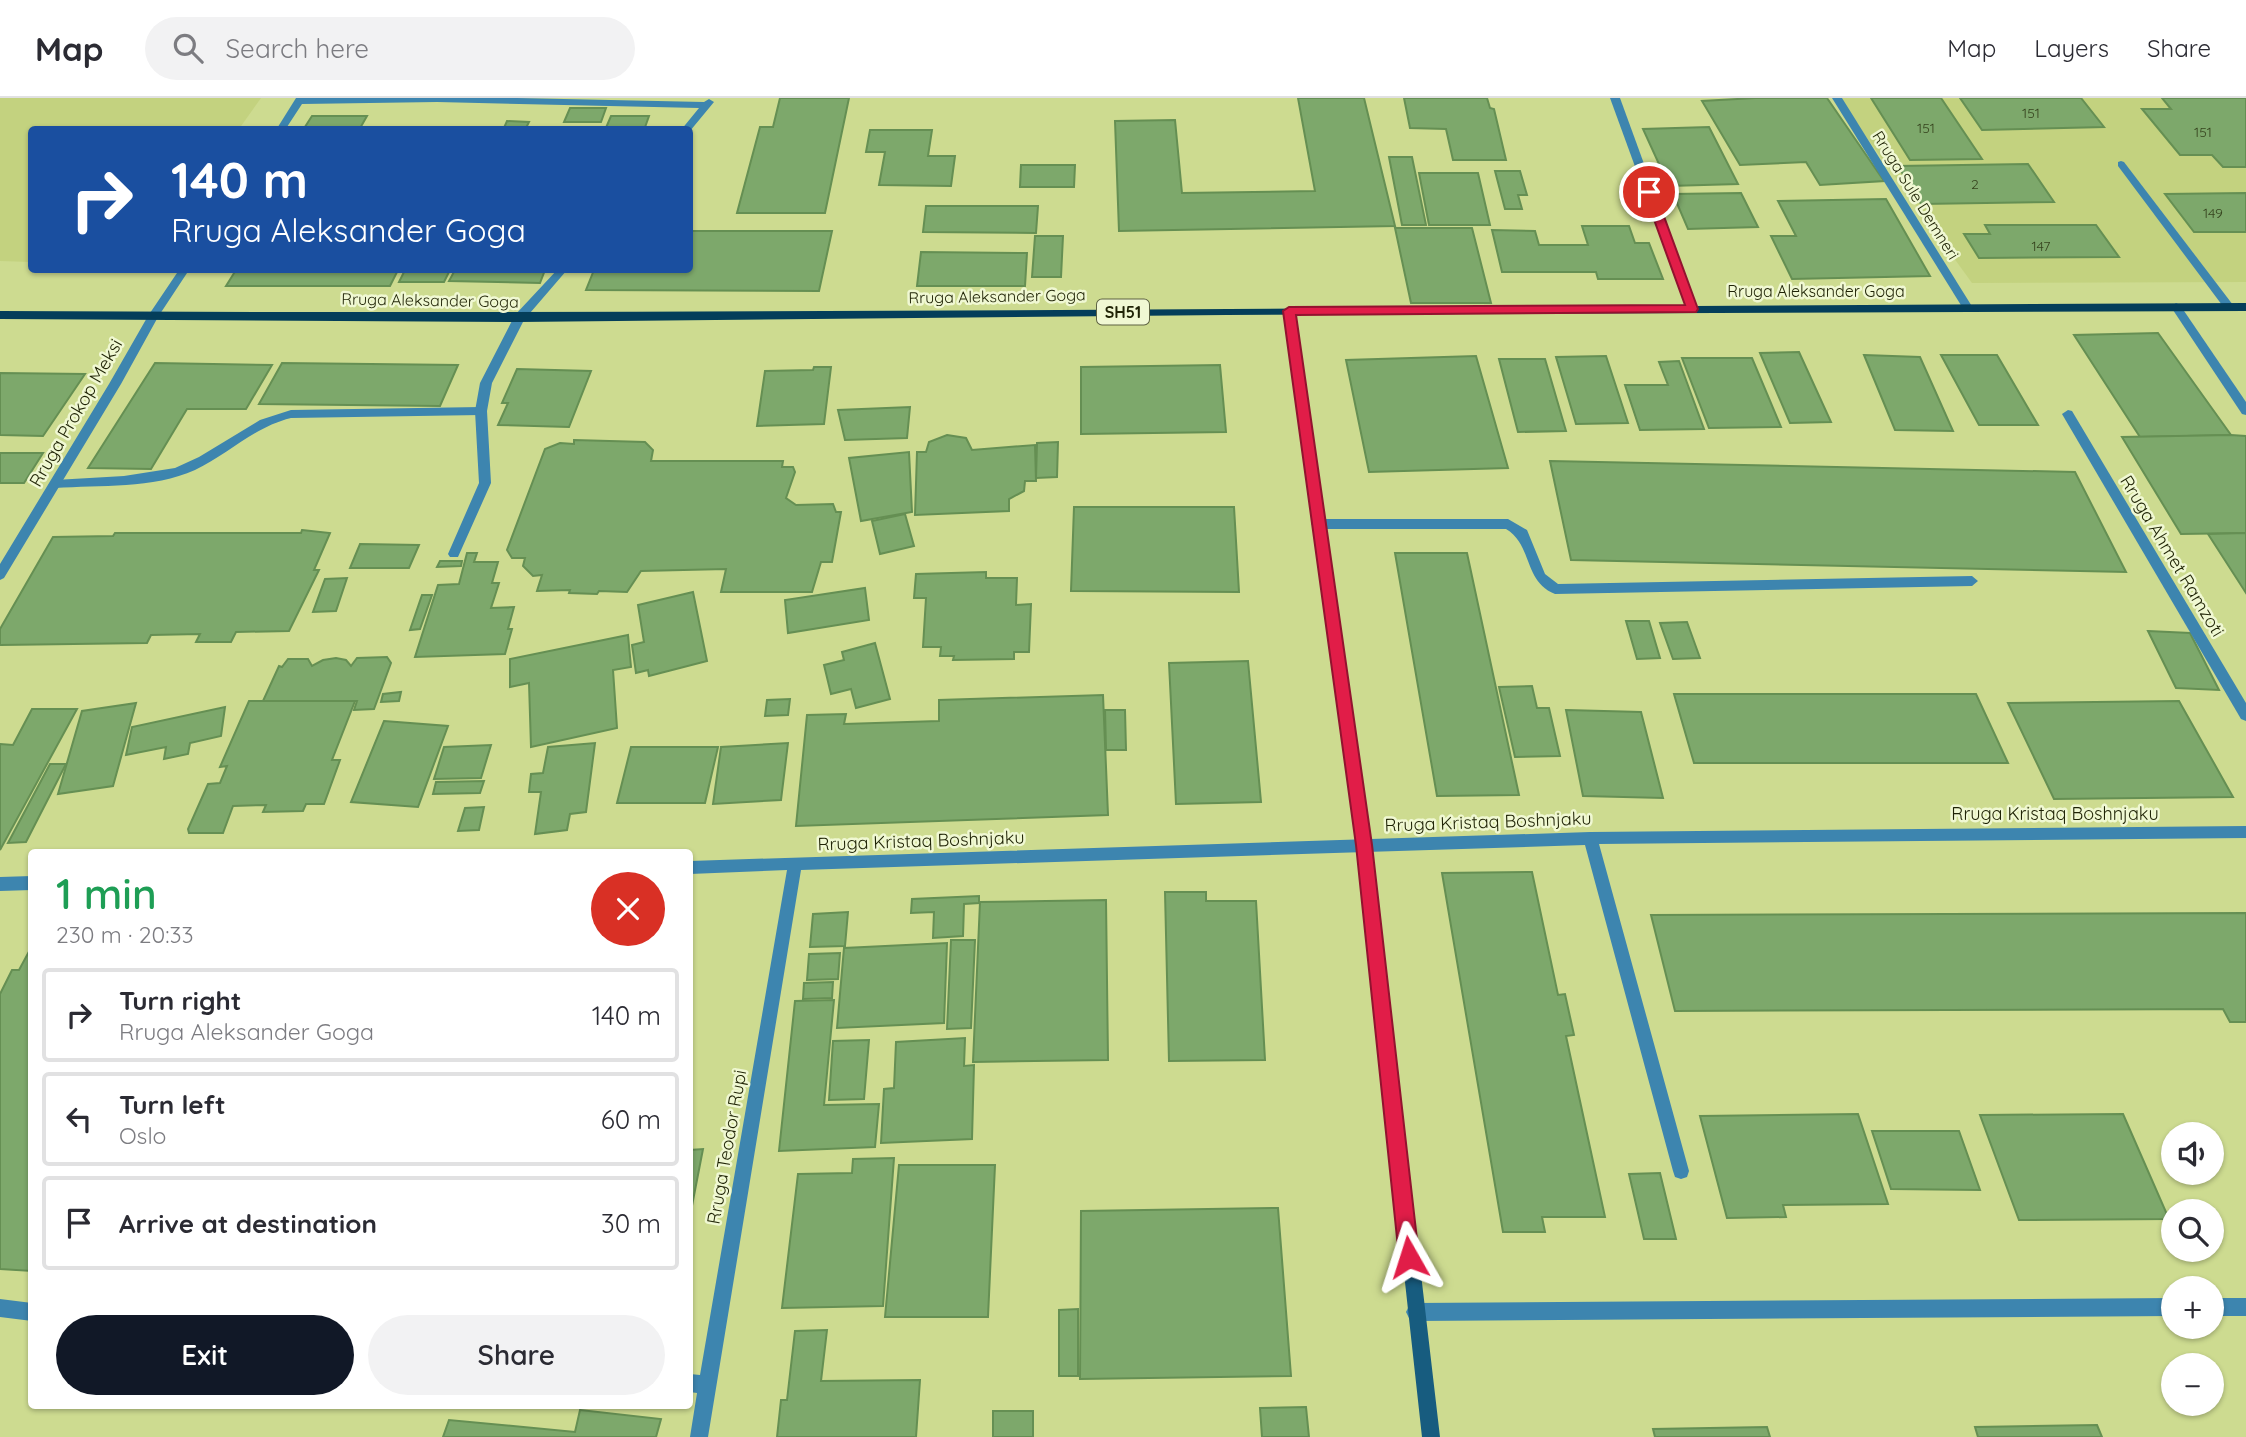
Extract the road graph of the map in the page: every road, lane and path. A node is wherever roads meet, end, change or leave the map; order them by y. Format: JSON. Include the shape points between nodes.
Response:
{"nodes":[{"id":1,"x":1615,"y":98,"type":"edge"},
{"id":2,"x":1838,"y":98,"type":"edge"},
{"id":3,"x":300,"y":99,"type":"edge"},
{"id":4,"x":709,"y":102,"type":"edge"},
{"id":5,"x":283,"y":126,"type":"edge"},
{"id":6,"x":688,"y":126,"type":"edge"},
{"id":7,"x":2121,"y":164,"type":"dead end"},
{"id":8,"x":182,"y":273,"type":"edge"},
{"id":9,"x":559,"y":273,"type":"edge"},
{"id":10,"x":2176,"y":307,"type":"junction"},
{"id":11,"x":2229,"y":307,"type":"junction"},
{"id":12,"x":2246,"y":307,"type":"edge"},
{"id":13,"x":1968,"y":308,"type":"junction"},
{"id":14,"x":1692,"y":309,"type":"junction"},
{"id":15,"x":1289,"y":311,"type":"junction"},
{"id":16,"x":0,"y":315,"type":"edge"},
{"id":17,"x":153,"y":316,"type":"junction"},
{"id":18,"x":519,"y":318,"type":"junction"},
{"id":19,"x":481,"y":411,"type":"junction"},
{"id":20,"x":2246,"y":411,"type":"edge"},
{"id":21,"x":2068,"y":414,"type":"dead end"},
{"id":22,"x":55,"y":484,"type":"junction"},
{"id":23,"x":1317,"y":523,"type":"junction"},
{"id":24,"x":454,"y":554,"type":"dead end"},
{"id":25,"x":0,"y":575,"type":"edge"},
{"id":26,"x":1972,"y":581,"type":"dead end"},
{"id":27,"x":2246,"y":715,"type":"edge"},
{"id":28,"x":2246,"y":832,"type":"edge"},
{"id":29,"x":1590,"y":838,"type":"junction"},
{"id":30,"x":1364,"y":845,"type":"junction"},
{"id":31,"x":795,"y":864,"type":"junction"},
{"id":32,"x":693,"y":867,"type":"edge"},
{"id":33,"x":28,"y":883,"type":"edge"},
{"id":34,"x":0,"y":884,"type":"edge"},
{"id":35,"x":1681,"y":1171,"type":"dead end"},
{"id":36,"x":2161,"y":1307,"type":"edge"},
{"id":37,"x":2224,"y":1307,"type":"edge"},
{"id":38,"x":2246,"y":1307,"type":"edge"},
{"id":39,"x":0,"y":1308,"type":"edge"},
{"id":40,"x":28,"y":1312,"type":"edge"},
{"id":41,"x":1415,"y":1312,"type":"junction"},
{"id":42,"x":698,"y":1384,"type":"edge"},
{"id":43,"x":699,"y":1437,"type":"edge"},
{"id":44,"x":1431,"y":1437,"type":"edge"}],
"edges":[{"from":1,"to":14,"type":"street"},
{"from":2,"to":13,"type":"street","name":"Rruga Sule Demneri"},
{"from":3,"to":4,"type":"street"},
{"from":3,"to":5,"type":"street"},
{"from":4,"to":6,"type":"street"},
{"from":7,"to":11,"type":"street"},
{"from":8,"to":17,"type":"street","name":"Rruga Prokop Meksi"},
{"from":9,"to":18,"type":"street"},
{"from":10,"to":11,"type":"main road","name":"Rruga Aleksander Goga","number":"SH51"},
{"from":10,"to":13,"type":"main road","name":"Rruga Aleksander Goga","number":"SH51"},
{"from":10,"to":20,"type":"street"},
{"from":11,"to":12,"type":"main road","name":"Rruga Aleksander Goga","number":"SH51"},
{"from":13,"to":14,"type":"main road","name":"Rruga Aleksander Goga","number":"SH51"},
{"from":14,"to":15,"type":"main road","name":"Rruga Aleksander Goga","number":"SH51"},
{"from":15,"to":18,"type":"main road","name":"Rruga Aleksander Goga","number":"SH51"},
{"from":15,"to":23,"type":"main road"},
{"from":16,"to":17,"type":"main road","name":"Rruga Aleksander Goga","number":"SH51"},
{"from":17,"to":18,"type":"main road","name":"Rruga Aleksander Goga","number":"SH51"},
{"from":17,"to":22,"type":"street","name":"Rruga Prokop Meksi"},
{"from":18,"to":19,"type":"street","via":[[486,383]]},
{"from":19,"to":22,"type":"street","via":[[273,417],[189,468],[153,476]]},
{"from":19,"to":24,"type":"street","via":[[485,483]]},
{"from":21,"to":27,"type":"street","name":"Rruga Ahmet Ramzoti"},
{"from":22,"to":25,"type":"street","name":"Rruga Prokop Meksi"},
{"from":23,"to":26,"type":"street","via":[[1508,524],[1523,533],[1540,577],[1555,589]]},
{"from":23,"to":30,"type":"main road"},
{"from":28,"to":29,"type":"street","name":"Rruga Kristaq Boshnjaku"},
{"from":29,"to":30,"type":"street","name":"Rruga Kristaq Boshnjaku"},
{"from":29,"to":35,"type":"street"},
{"from":30,"to":31,"type":"street","name":"Rruga Kristaq Boshnjaku"},
{"from":30,"to":41,"type":"main road"},
{"from":31,"to":32,"type":"street","name":"Rruga Kristaq Boshnjaku"},
{"from":31,"to":42,"type":"street","name":"Rruga Teodor Rupi"},
{"from":33,"to":34,"type":"street"},
{"from":36,"to":41,"type":"street"},
{"from":37,"to":38,"type":"street"},
{"from":39,"to":40,"type":"street"},
{"from":41,"to":44,"type":"main road"},
{"from":42,"to":43,"type":"street","name":"Rruga Teodor Rupi"}]}
